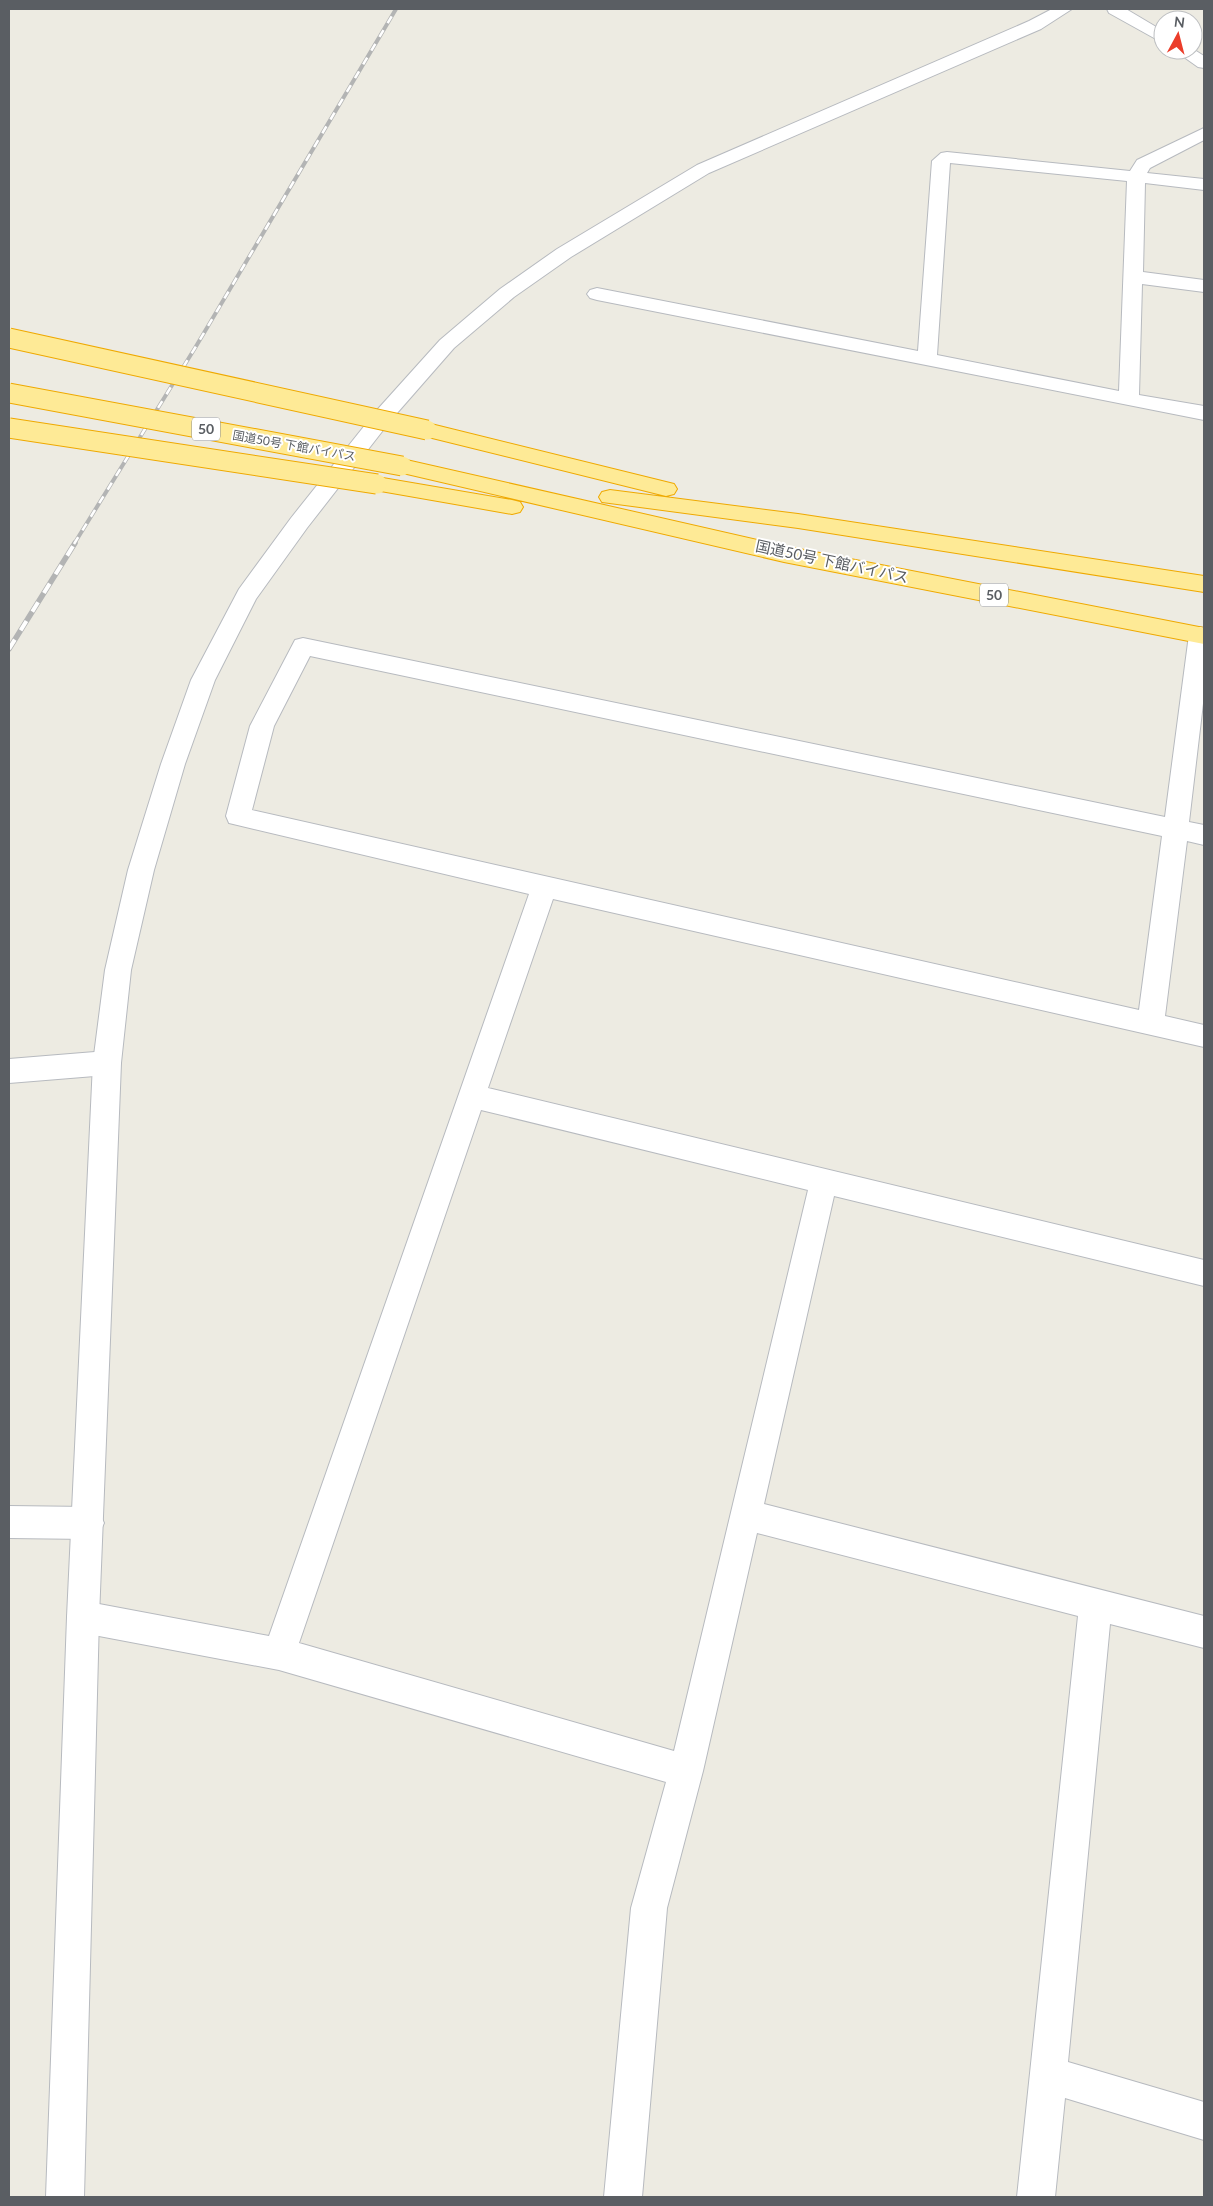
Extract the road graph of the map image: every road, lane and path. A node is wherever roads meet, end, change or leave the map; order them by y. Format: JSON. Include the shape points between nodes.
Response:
{"nodes":[{"id":1,"x":1064,"y":9,"type":"edge"},
{"id":2,"x":1115,"y":9,"type":"edge"},
{"id":3,"x":1153,"y":32,"type":"edge"},
{"id":4,"x":1204,"y":133,"type":"edge"},
{"id":5,"x":1136,"y":176,"type":"junction"},
{"id":6,"x":1204,"y":184,"type":"edge"},
{"id":7,"x":1133,"y":277,"type":"junction"},
{"id":8,"x":1204,"y":286,"type":"edge"},
{"id":9,"x":598,"y":294,"type":"dead end"},
{"id":10,"x":9,"y":338,"type":"edge"},
{"id":11,"x":927,"y":360,"type":"junction"},
{"id":12,"x":9,"y":393,"type":"edge"},
{"id":13,"x":1129,"y":400,"type":"junction"},
{"id":14,"x":1204,"y":413,"type":"edge"},
{"id":15,"x":9,"y":428,"type":"edge"},
{"id":16,"x":461,"y":477,"type":"junction"},
{"id":17,"x":798,"y":521,"type":"junction"},
{"id":18,"x":784,"y":554,"type":"junction"},
{"id":19,"x":1204,"y":584,"type":"edge"},
{"id":20,"x":1202,"y":635,"type":"edge"},
{"id":21,"x":1175,"y":829,"type":"junction"},
{"id":22,"x":1204,"y":835,"type":"edge"},
{"id":23,"x":544,"y":888,"type":"junction"},
{"id":24,"x":1151,"y":1024,"type":"junction"},
{"id":25,"x":1204,"y":1036,"type":"edge"},
{"id":26,"x":107,"y":1063,"type":"junction"},
{"id":27,"x":9,"y":1072,"type":"edge"},
{"id":28,"x":472,"y":1096,"type":"junction"},
{"id":29,"x":824,"y":1180,"type":"junction"},
{"id":30,"x":1204,"y":1272,"type":"edge"},
{"id":31,"x":747,"y":1515,"type":"junction"},
{"id":32,"x":9,"y":1522,"type":"edge"},
{"id":33,"x":88,"y":1523,"type":"junction"},
{"id":34,"x":1095,"y":1606,"type":"junction"},
{"id":35,"x":83,"y":1617,"type":"junction"},
{"id":36,"x":1204,"y":1632,"type":"edge"},
{"id":37,"x":279,"y":1654,"type":"junction"},
{"id":38,"x":686,"y":1770,"type":"junction"},
{"id":39,"x":1047,"y":2074,"type":"junction"},
{"id":40,"x":1204,"y":2120,"type":"edge"},
{"id":41,"x":65,"y":2197,"type":"edge"},
{"id":42,"x":623,"y":2197,"type":"edge"},
{"id":43,"x":1036,"y":2197,"type":"edge"}],
"edges":[{"from":1,"to":26,"type":"street","via":[[1035,25],[695,174],[564,253],[507,293],[441,352],[384,415],[264,571],[247,595],[203,680],[172,764],[141,870],[118,970]]},
{"from":2,"to":3,"type":"street"},
{"from":4,"to":5,"type":"street","via":[[1143,164]]},
{"from":5,"to":6,"type":"street"},
{"from":5,"to":7,"type":"street"},
{"from":5,"to":11,"type":"street","via":[[947,157],[942,161]]},
{"from":7,"to":8,"type":"street"},
{"from":7,"to":13,"type":"street"},
{"from":9,"to":11,"type":"street"},
{"from":10,"to":17,"type":"highway","bridge":true,"via":[[427,430]]},
{"from":11,"to":13,"type":"street"},
{"from":12,"to":16,"type":"highway","name":"国道50号 下館バイパス","number":"50","bridge":true},
{"from":13,"to":14,"type":"street"},
{"from":15,"to":18,"type":"highway","bridge":true,"via":[[377,484]]},
{"from":16,"to":17,"type":"highway","name":"国道50号 下館バイパス","number":"50"},
{"from":16,"to":18,"type":"highway","name":"国道50号 下館バイパス","number":"50"},
{"from":17,"to":19,"type":"highway","name":"国道50号 下館バイパス","number":"50"},
{"from":18,"to":20,"type":"highway","name":"国道50号 下館バイパス","number":"50"},
{"from":20,"to":21,"type":"street"},
{"from":21,"to":22,"type":"street"},
{"from":21,"to":23,"type":"street","via":[[303,646],[262,726],[238,816]]},
{"from":21,"to":24,"type":"street"},
{"from":23,"to":24,"type":"street"},
{"from":23,"to":28,"type":"street"},
{"from":24,"to":25,"type":"street"},
{"from":26,"to":27,"type":"street"},
{"from":26,"to":33,"type":"street"},
{"from":28,"to":29,"type":"street"},
{"from":28,"to":37,"type":"street"},
{"from":29,"to":30,"type":"street"},
{"from":29,"to":31,"type":"street"},
{"from":31,"to":34,"type":"street"},
{"from":31,"to":38,"type":"street"},
{"from":32,"to":33,"type":"street"},
{"from":33,"to":35,"type":"street"},
{"from":34,"to":36,"type":"street"},
{"from":34,"to":39,"type":"street"},
{"from":35,"to":37,"type":"street"},
{"from":35,"to":41,"type":"street"},
{"from":37,"to":38,"type":"street"},
{"from":38,"to":42,"type":"street","via":[[649,1908]]},
{"from":39,"to":40,"type":"street"},
{"from":39,"to":43,"type":"street"}]}
